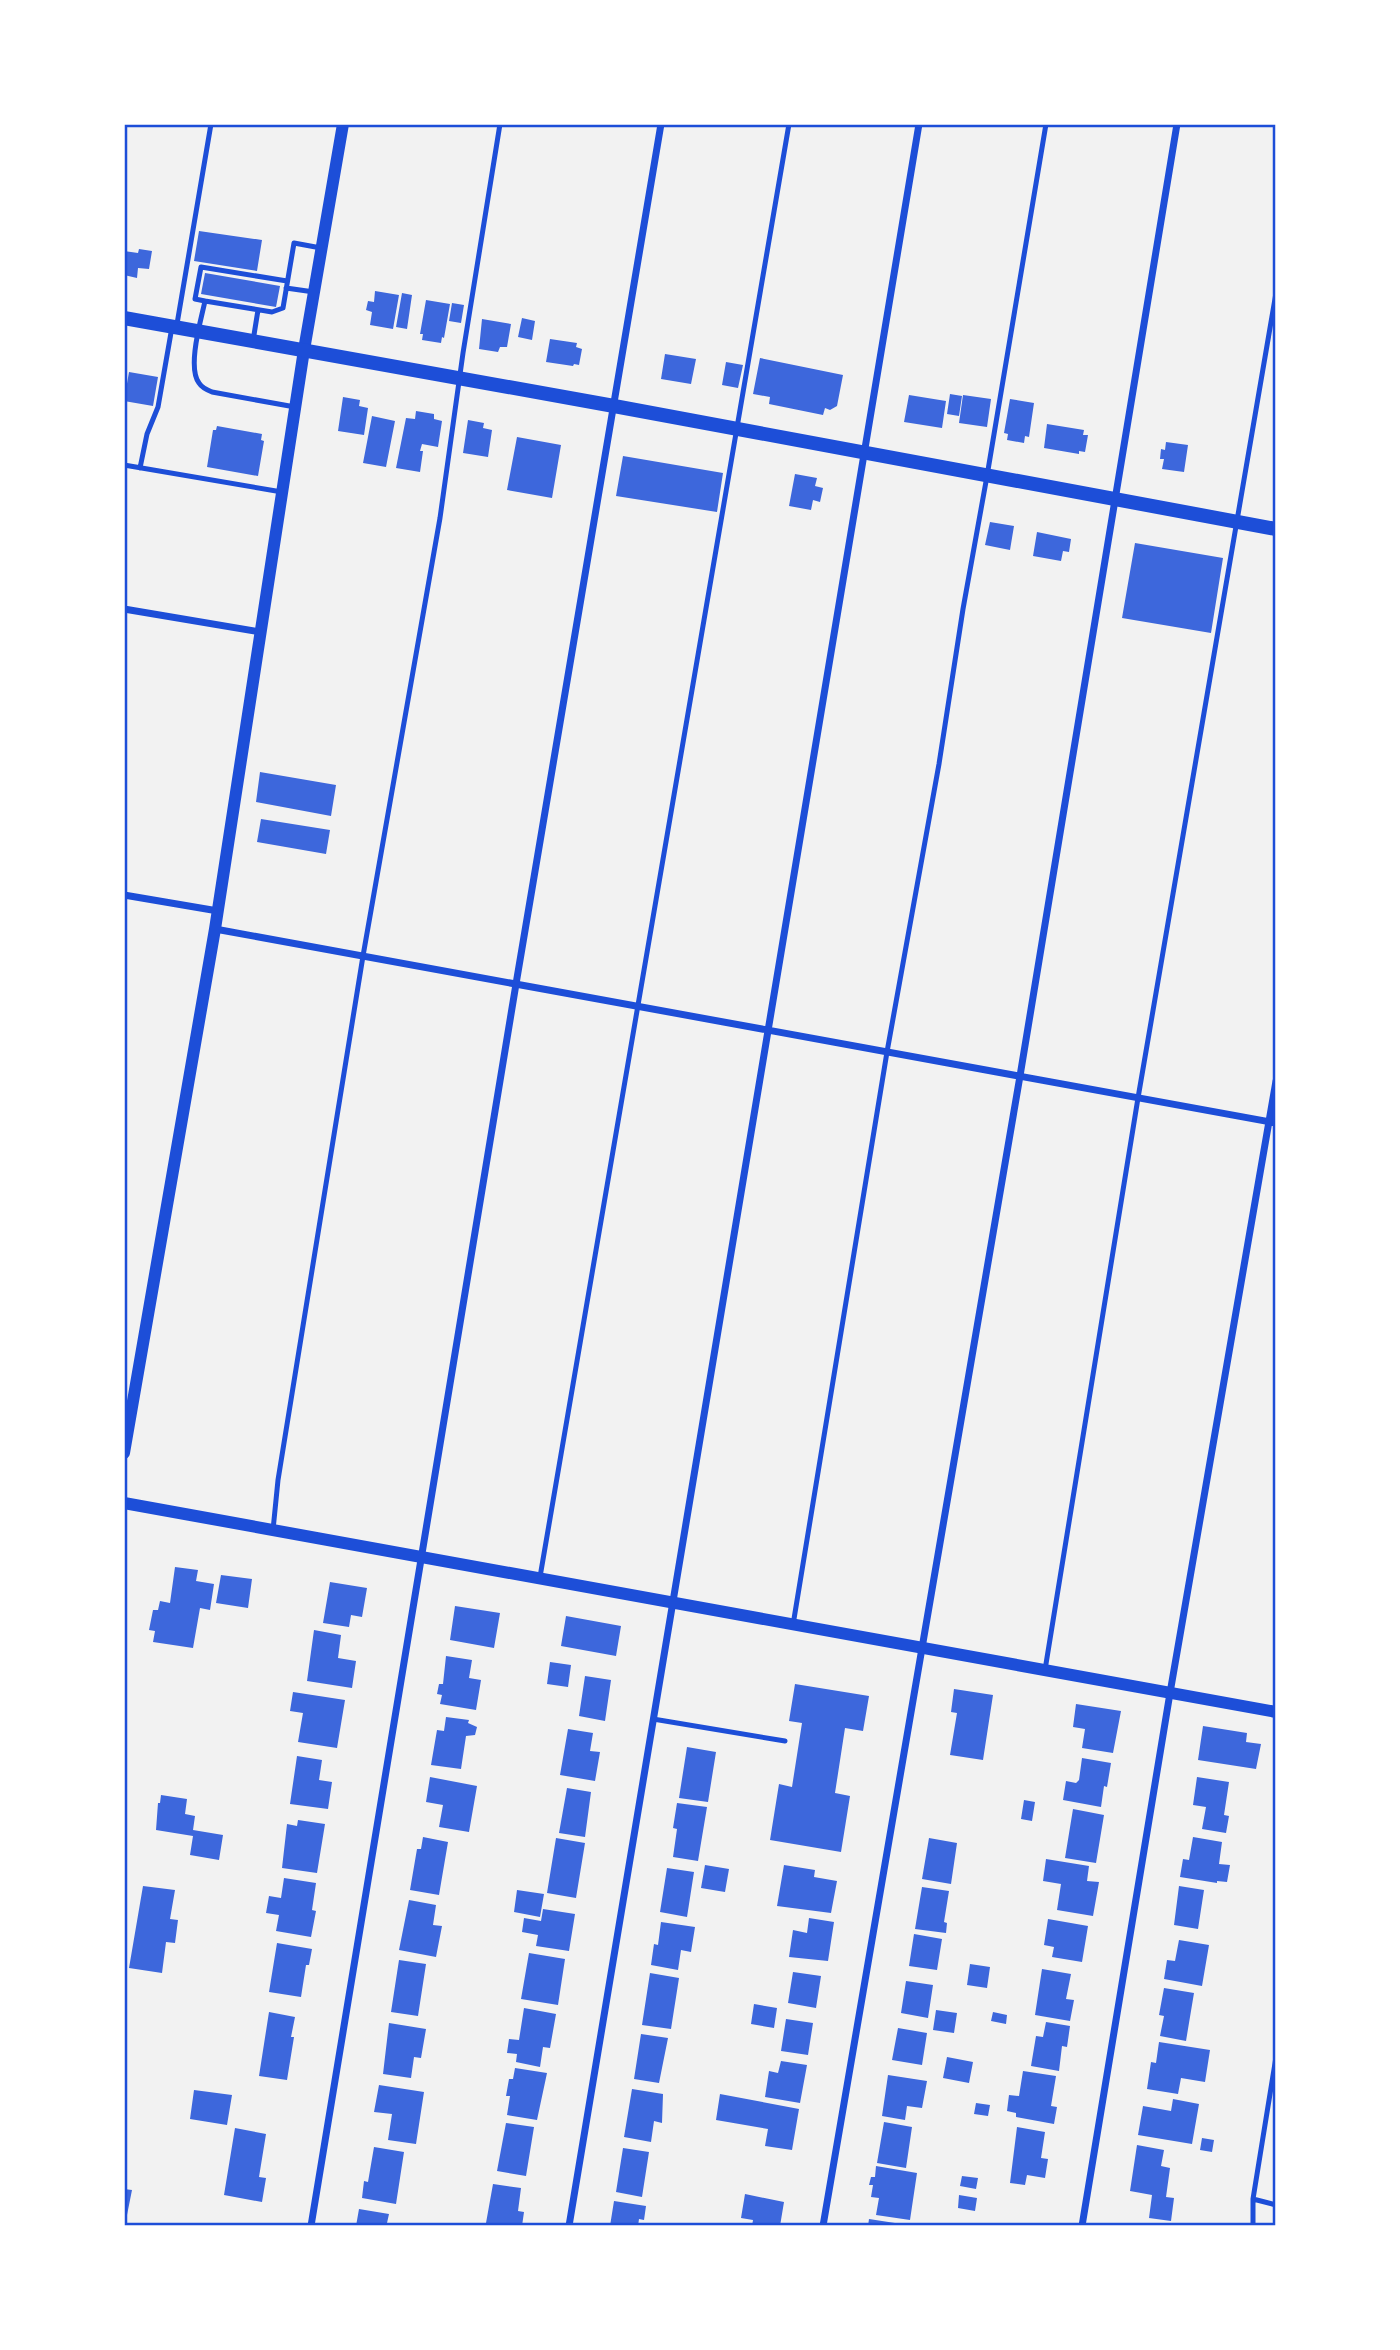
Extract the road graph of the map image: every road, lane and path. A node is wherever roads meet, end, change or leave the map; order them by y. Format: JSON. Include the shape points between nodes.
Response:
{"nodes":[{"id":1,"x":211,"y":124,"type":"edge"},
{"id":2,"x":343,"y":124,"type":"edge"},
{"id":3,"x":500,"y":124,"type":"edge"},
{"id":4,"x":661,"y":124,"type":"edge"},
{"id":5,"x":789,"y":124,"type":"edge"},
{"id":6,"x":919,"y":124,"type":"edge"},
{"id":7,"x":1046,"y":124,"type":"edge"},
{"id":8,"x":1177,"y":124,"type":"edge"},
{"id":9,"x":322,"y":248,"type":"junction"},
{"id":10,"x":286,"y":284,"type":"junction"},
{"id":11,"x":314,"y":292,"type":"junction"},
{"id":12,"x":1276,"y":293,"type":"edge"},
{"id":13,"x":205,"y":301,"type":"junction"},
{"id":14,"x":258,"y":310,"type":"junction"},
{"id":15,"x":124,"y":318,"type":"edge"},
{"id":16,"x":174,"y":327,"type":"junction"},
{"id":17,"x":199,"y":332,"type":"junction"},
{"id":18,"x":253,"y":341,"type":"junction"},
{"id":19,"x":304,"y":350,"type":"junction"},
{"id":20,"x":459,"y":378,"type":"junction"},
{"id":21,"x":614,"y":406,"type":"junction"},
{"id":22,"x":295,"y":407,"type":"junction"},
{"id":23,"x":738,"y":429,"type":"junction"},
{"id":24,"x":865,"y":453,"type":"junction"},
{"id":25,"x":124,"y":465,"type":"edge"},
{"id":26,"x":140,"y":468,"type":"junction"},
{"id":27,"x":987,"y":476,"type":"junction"},
{"id":28,"x":282,"y":492,"type":"junction"},
{"id":29,"x":1115,"y":500,"type":"junction"},
{"id":30,"x":1236,"y":522,"type":"junction"},
{"id":31,"x":1276,"y":529,"type":"edge"},
{"id":32,"x":124,"y":608,"type":"edge"},
{"id":33,"x":260,"y":632,"type":"junction"},
{"id":34,"x":124,"y":895,"type":"edge"},
{"id":35,"x":218,"y":911,"type":"junction"},
{"id":36,"x":215,"y":929,"type":"junction"},
{"id":37,"x":363,"y":956,"type":"junction"},
{"id":38,"x":516,"y":984,"type":"junction"},
{"id":39,"x":637,"y":1006,"type":"junction"},
{"id":40,"x":767,"y":1031,"type":"junction"},
{"id":41,"x":887,"y":1052,"type":"junction"},
{"id":42,"x":1020,"y":1076,"type":"junction"},
{"id":43,"x":1276,"y":1081,"type":"edge"},
{"id":44,"x":1138,"y":1098,"type":"junction"},
{"id":45,"x":1272,"y":1123,"type":"edge"},
{"id":46,"x":124,"y":1453,"type":"edge"},
{"id":47,"x":124,"y":1503,"type":"edge"},
{"id":48,"x":273,"y":1530,"type":"junction"},
{"id":49,"x":422,"y":1557,"type":"junction"},
{"id":50,"x":540,"y":1579,"type":"junction"},
{"id":51,"x":672,"y":1603,"type":"junction"},
{"id":52,"x":793,"y":1625,"type":"junction"},
{"id":53,"x":921,"y":1648,"type":"junction"},
{"id":54,"x":1045,"y":1670,"type":"junction"},
{"id":55,"x":1170,"y":1693,"type":"junction"},
{"id":56,"x":1276,"y":1712,"type":"edge"},
{"id":57,"x":653,"y":1719,"type":"junction"},
{"id":58,"x":785,"y":1741,"type":"dead end"},
{"id":59,"x":1276,"y":2057,"type":"edge"},
{"id":60,"x":1253,"y":2199,"type":"junction"},
{"id":61,"x":1276,"y":2205,"type":"edge"},
{"id":62,"x":312,"y":2226,"type":"edge"},
{"id":63,"x":569,"y":2226,"type":"edge"},
{"id":64,"x":823,"y":2226,"type":"edge"},
{"id":65,"x":1082,"y":2226,"type":"edge"},
{"id":66,"x":1253,"y":2226,"type":"edge"}],
"edges":[{"from":1,"to":16,"type":"lane"},
{"from":2,"to":9,"type":"street"},
{"from":3,"to":20,"type":"lane"},
{"from":4,"to":21,"type":"street"},
{"from":5,"to":23,"type":"lane"},
{"from":6,"to":24,"type":"street"},
{"from":7,"to":27,"type":"lane"},
{"from":8,"to":29,"type":"street"},
{"from":9,"to":10,"type":"lane","via":[[294,243]]},
{"from":9,"to":11,"type":"street"},
{"from":10,"to":11,"type":"lane"},
{"from":10,"to":13,"type":"lane","via":[[201,267],[195,299]]},
{"from":10,"to":14,"type":"lane","via":[[283,308]]},
{"from":11,"to":19,"type":"street"},
{"from":12,"to":30,"type":"lane"},
{"from":13,"to":14,"type":"lane"},
{"from":13,"to":17,"type":"lane"},
{"from":14,"to":18,"type":"lane"},
{"from":15,"to":16,"type":"main road"},
{"from":16,"to":17,"type":"main road"},
{"from":16,"to":26,"type":"lane"},
{"from":17,"to":18,"type":"main road"},
{"from":17,"to":22,"type":"lane","via":[[194,373],[204,388]]},
{"from":18,"to":19,"type":"main road"},
{"from":19,"to":20,"type":"main road"},
{"from":19,"to":22,"type":"street"},
{"from":20,"to":21,"type":"main road"},
{"from":20,"to":37,"type":"lane","via":[[440,518]]},
{"from":21,"to":23,"type":"main road"},
{"from":21,"to":38,"type":"street"},
{"from":22,"to":28,"type":"street"},
{"from":23,"to":24,"type":"main road"},
{"from":23,"to":39,"type":"lane"},
{"from":24,"to":27,"type":"main road"},
{"from":24,"to":40,"type":"street"},
{"from":25,"to":26,"type":"lane"},
{"from":26,"to":28,"type":"lane"},
{"from":27,"to":29,"type":"main road"},
{"from":27,"to":41,"type":"lane"},
{"from":28,"to":33,"type":"street"},
{"from":29,"to":30,"type":"main road"},
{"from":29,"to":42,"type":"street"},
{"from":30,"to":31,"type":"main road"},
{"from":30,"to":44,"type":"lane"},
{"from":32,"to":33,"type":"street"},
{"from":33,"to":35,"type":"street"},
{"from":34,"to":35,"type":"street"},
{"from":35,"to":36,"type":"street"},
{"from":36,"to":37,"type":"street"},
{"from":36,"to":46,"type":"street"},
{"from":37,"to":38,"type":"street"},
{"from":37,"to":48,"type":"lane"},
{"from":38,"to":39,"type":"street"},
{"from":38,"to":49,"type":"street"},
{"from":39,"to":40,"type":"street"},
{"from":39,"to":50,"type":"lane"},
{"from":40,"to":41,"type":"street"},
{"from":40,"to":51,"type":"street"},
{"from":41,"to":42,"type":"street"},
{"from":41,"to":52,"type":"lane"},
{"from":42,"to":44,"type":"street"},
{"from":42,"to":53,"type":"street"},
{"from":43,"to":45,"type":"street"},
{"from":44,"to":45,"type":"street"},
{"from":44,"to":54,"type":"lane"},
{"from":45,"to":55,"type":"street"},
{"from":47,"to":48,"type":"street"},
{"from":48,"to":49,"type":"street"},
{"from":49,"to":50,"type":"street"},
{"from":49,"to":62,"type":"street"},
{"from":50,"to":51,"type":"street"},
{"from":51,"to":52,"type":"street"},
{"from":51,"to":57,"type":"street"},
{"from":52,"to":53,"type":"street"},
{"from":53,"to":54,"type":"street"},
{"from":53,"to":64,"type":"street"},
{"from":54,"to":55,"type":"street"},
{"from":55,"to":56,"type":"street"},
{"from":55,"to":65,"type":"street"},
{"from":57,"to":58,"type":"lane"},
{"from":57,"to":63,"type":"street"},
{"from":59,"to":60,"type":"lane"},
{"from":60,"to":61,"type":"lane"},
{"from":60,"to":66,"type":"lane"}]}
